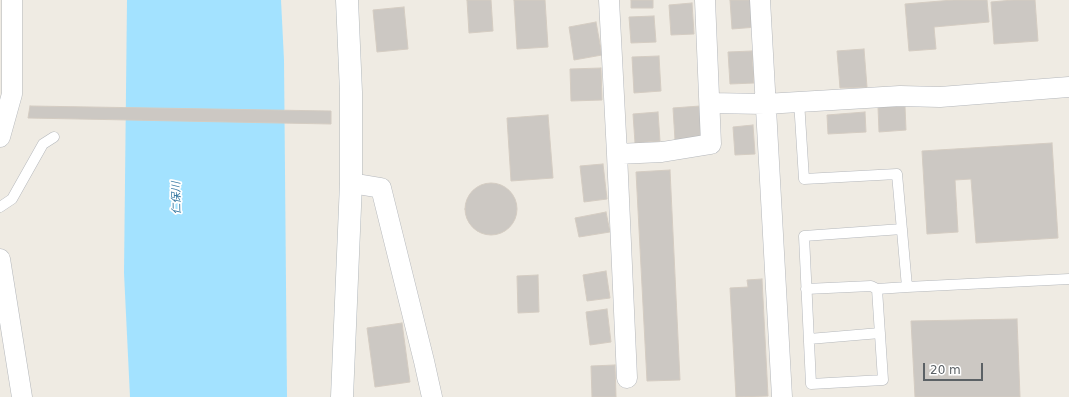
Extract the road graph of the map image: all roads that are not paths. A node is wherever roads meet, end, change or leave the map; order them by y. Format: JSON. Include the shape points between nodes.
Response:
{"nodes":[{"id":1,"x":12,"y":0,"type":"edge"},
{"id":2,"x":347,"y":0,"type":"edge"},
{"id":3,"x":609,"y":0,"type":"edge"},
{"id":4,"x":705,"y":0,"type":"edge"},
{"id":5,"x":760,"y":0,"type":"edge"},
{"id":6,"x":1069,"y":87,"type":"edge"},
{"id":7,"x":800,"y":101,"type":"junction"},
{"id":8,"x":710,"y":104,"type":"junction"},
{"id":9,"x":765,"y":104,"type":"junction"},
{"id":10,"x":0,"y":137,"type":"edge"},
{"id":11,"x":54,"y":137,"type":"dead end"},
{"id":12,"x":617,"y":154,"type":"junction"},
{"id":13,"x":351,"y":183,"type":"junction"},
{"id":14,"x":0,"y":207,"type":"edge"},
{"id":15,"x":902,"y":229,"type":"junction"},
{"id":16,"x":0,"y":259,"type":"edge"},
{"id":17,"x":1069,"y":279,"type":"edge"},
{"id":18,"x":907,"y":287,"type":"junction"},
{"id":19,"x":806,"y":289,"type":"junction"},
{"id":20,"x":877,"y":289,"type":"junction"},
{"id":21,"x":880,"y":333,"type":"junction"},
{"id":22,"x":809,"y":339,"type":"junction"},
{"id":23,"x":627,"y":378,"type":"dead end"},
{"id":24,"x":22,"y":397,"type":"edge"},
{"id":25,"x":342,"y":397,"type":"edge"},
{"id":26,"x":432,"y":397,"type":"edge"},
{"id":27,"x":782,"y":397,"type":"edge"}],
"edges":[{"from":1,"to":10,"type":"street","via":[[12,94]]},
{"from":2,"to":13,"type":"street"},
{"from":3,"to":12,"type":"street"},
{"from":4,"to":8,"type":"street"},
{"from":5,"to":9,"type":"street"},
{"from":6,"to":7,"type":"street","via":[[940,97],[900,96]]},
{"from":7,"to":9,"type":"street"},
{"from":7,"to":15,"type":"lane","via":[[804,179],[897,174]]},
{"from":8,"to":9,"type":"street"},
{"from":8,"to":12,"type":"street","via":[[711,144],[662,152]]},
{"from":9,"to":27,"type":"street"},
{"from":11,"to":14,"type":"lane","via":[[43,144],[12,199]]},
{"from":12,"to":23,"type":"street"},
{"from":13,"to":25,"type":"street"},
{"from":13,"to":26,"type":"street","via":[[380,188]]},
{"from":15,"to":18,"type":"lane"},
{"from":15,"to":19,"type":"lane","via":[[804,236]]},
{"from":16,"to":24,"type":"street"},
{"from":17,"to":18,"type":"lane"},
{"from":18,"to":20,"type":"lane"},
{"from":19,"to":20,"type":"lane","via":[[871,286]]},
{"from":19,"to":22,"type":"lane"},
{"from":20,"to":21,"type":"lane"},
{"from":21,"to":22,"type":"lane"},
{"from":21,"to":22,"type":"lane","via":[[883,380],[811,384]]}]}
